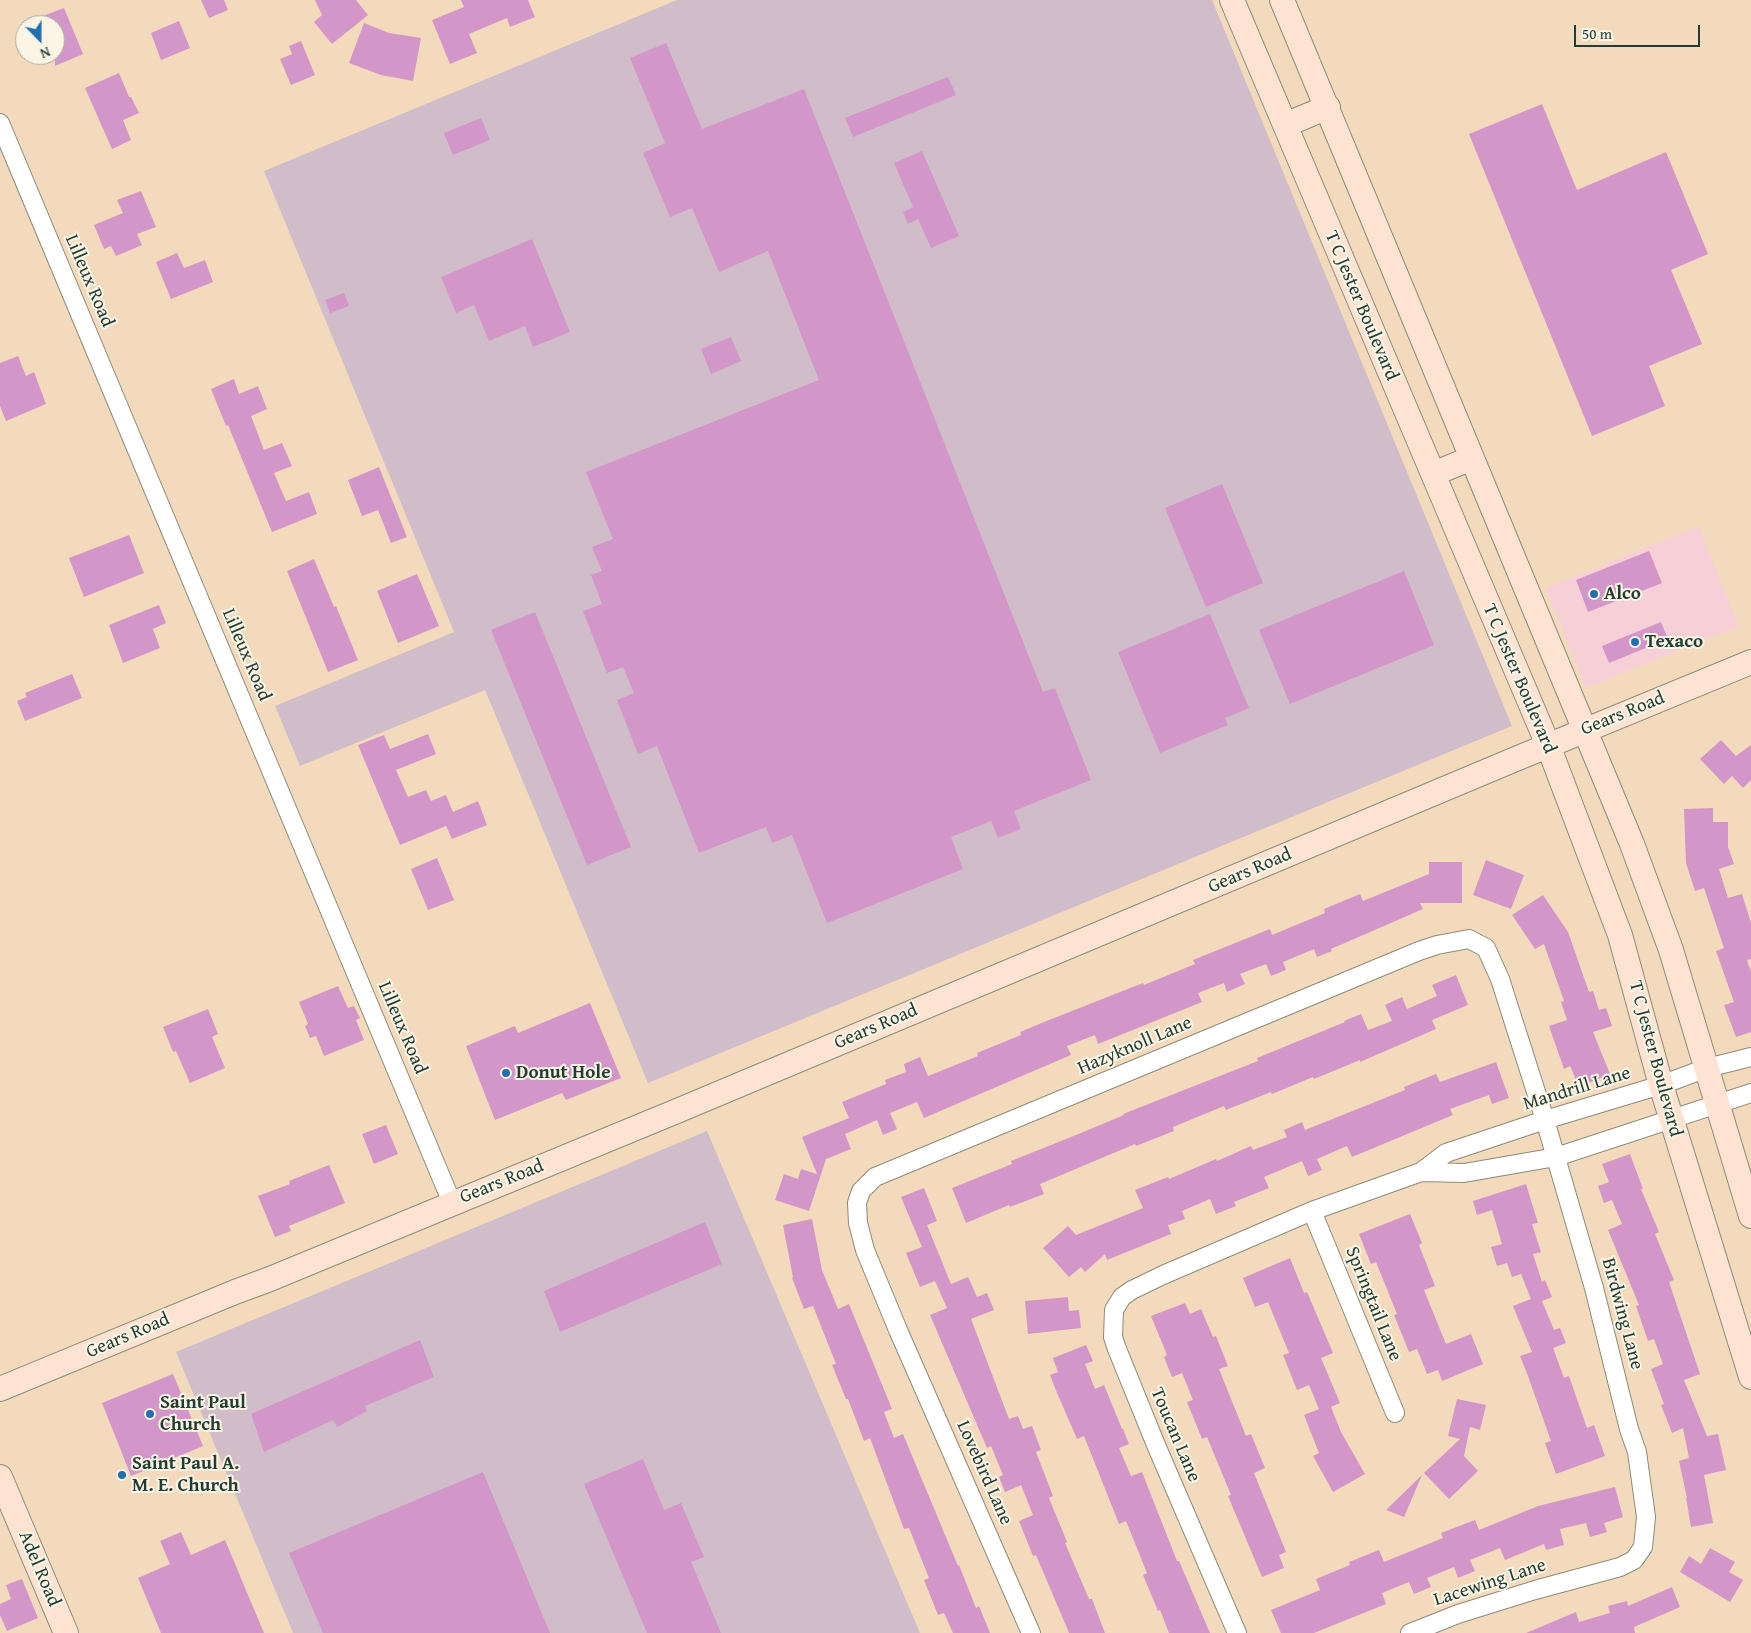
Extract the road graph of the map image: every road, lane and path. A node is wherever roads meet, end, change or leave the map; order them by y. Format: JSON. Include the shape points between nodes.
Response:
{"nodes":[{"id":1,"x":1232,"y":0,"type":"edge"},
{"id":2,"x":1282,"y":0,"type":"edge"},
{"id":3,"x":1328,"y":107,"type":"junction"},
{"id":4,"x":0,"y":123,"type":"edge"},
{"id":5,"x":1285,"y":124,"type":"junction"},
{"id":6,"x":1472,"y":458,"type":"junction"},
{"id":7,"x":1433,"y":474,"type":"junction"},
{"id":8,"x":1751,"y":662,"type":"edge"},
{"id":9,"x":1585,"y":730,"type":"junction"},
{"id":10,"x":1548,"y":745,"type":"junction"},
{"id":11,"x":1516,"y":1031,"type":"joint"},
{"id":12,"x":1751,"y":1057,"type":"edge"},
{"id":13,"x":1707,"y":1068,"type":"junction"},
{"id":14,"x":1661,"y":1085,"type":"junction"},
{"id":15,"x":1751,"y":1093,"type":"edge"},
{"id":16,"x":1717,"y":1105,"type":"junction"},
{"id":17,"x":1545,"y":1120,"type":"junction"},
{"id":18,"x":1671,"y":1120,"type":"junction"},
{"id":19,"x":1556,"y":1157,"type":"junction"},
{"id":20,"x":1421,"y":1172,"type":"junction"},
{"id":21,"x":452,"y":1203,"type":"junction"},
{"id":22,"x":1312,"y":1212,"type":"junction"},
{"id":23,"x":1751,"y":1216,"type":"edge"},
{"id":24,"x":1166,"y":1274,"type":"joint"},
{"id":25,"x":898,"y":1330,"type":"joint"},
{"id":26,"x":1751,"y":1377,"type":"edge"},
{"id":27,"x":0,"y":1390,"type":"edge"},
{"id":28,"x":1396,"y":1413,"type":"dead end"},
{"id":29,"x":0,"y":1477,"type":"edge"},
{"id":30,"x":1584,"y":1577,"type":"joint"},
{"id":31,"x":66,"y":1633,"type":"edge"},
{"id":32,"x":1031,"y":1633,"type":"edge"},
{"id":33,"x":1237,"y":1633,"type":"edge"},
{"id":34,"x":1410,"y":1633,"type":"edge"}],
"edges":[{"from":1,"to":5,"type":"main road","name":"T C Jester Boulevard"},
{"from":2,"to":3,"type":"main road"},
{"from":3,"to":5,"type":"main road"},
{"from":3,"to":6,"type":"main road"},
{"from":4,"to":21,"type":"street","name":"Lilleux Road"},
{"from":5,"to":7,"type":"main road","name":"T C Jester Boulevard"},
{"from":6,"to":7,"type":"main road"},
{"from":6,"to":9,"type":"main road"},
{"from":7,"to":10,"type":"main road","name":"T C Jester Boulevard"},
{"from":8,"to":9,"type":"main road","name":"Gears Road"},
{"from":9,"to":10,"type":"main road","name":"Gears Road"},
{"from":9,"to":13,"type":"main road","via":[[1671,950]]},
{"from":10,"to":14,"type":"main road","name":"T C Jester Boulevard","via":[[1620,935]]},
{"from":10,"to":21,"type":"main road","name":"Gears Road"},
{"from":11,"to":17,"type":"street","name":"Birdwing Lane"},
{"from":11,"to":25,"type":"street","name":"Hazyknoll Lane","via":[[1500,979],[1486,948],[1470,939],[1437,945],[875,1177],[860,1190],[856,1203],[858,1223],[865,1250]]},
{"from":12,"to":13,"type":"street","name":"Mandrill Lane"},
{"from":13,"to":14,"type":"street","name":"Mandrill Lane"},
{"from":13,"to":16,"type":"main road"},
{"from":14,"to":17,"type":"street","name":"Mandrill Lane"},
{"from":14,"to":18,"type":"main road","name":"T C Jester Boulevard"},
{"from":15,"to":16,"type":"street","name":"Mandrill Lane"},
{"from":16,"to":18,"type":"street","name":"Mandrill Lane"},
{"from":16,"to":23,"type":"main road"},
{"from":17,"to":19,"type":"street","name":"Birdwing Lane"},
{"from":17,"to":20,"type":"street","name":"Mandrill Lane","via":[[1446,1153]]},
{"from":18,"to":19,"type":"street","name":"Mandrill Lane"},
{"from":18,"to":26,"type":"main road","name":"T C Jester Boulevard"},
{"from":19,"to":20,"type":"street","name":"Mandrill Lane","via":[[1464,1173]]},
{"from":19,"to":30,"type":"street","name":"Birdwing Lane","via":[[1637,1452],[1646,1517],[1643,1547],[1634,1560]]},
{"from":20,"to":22,"type":"street","name":"Mandrill Lane"},
{"from":21,"to":27,"type":"main road","name":"Gears Road"},
{"from":22,"to":24,"type":"street","name":"Mandrill Lane"},
{"from":22,"to":28,"type":"street","name":"Springtail Lane"},
{"from":24,"to":33,"type":"street","name":"Toucan Lane","via":[[1122,1297],[1114,1310],[1114,1337],[1156,1446]]},
{"from":25,"to":32,"type":"street","name":"Lovebird Lane"},
{"from":29,"to":31,"type":"main road","name":"Adel Road"},
{"from":30,"to":34,"type":"street","name":"Lacewing Lane","via":[[1484,1606]]}]}
